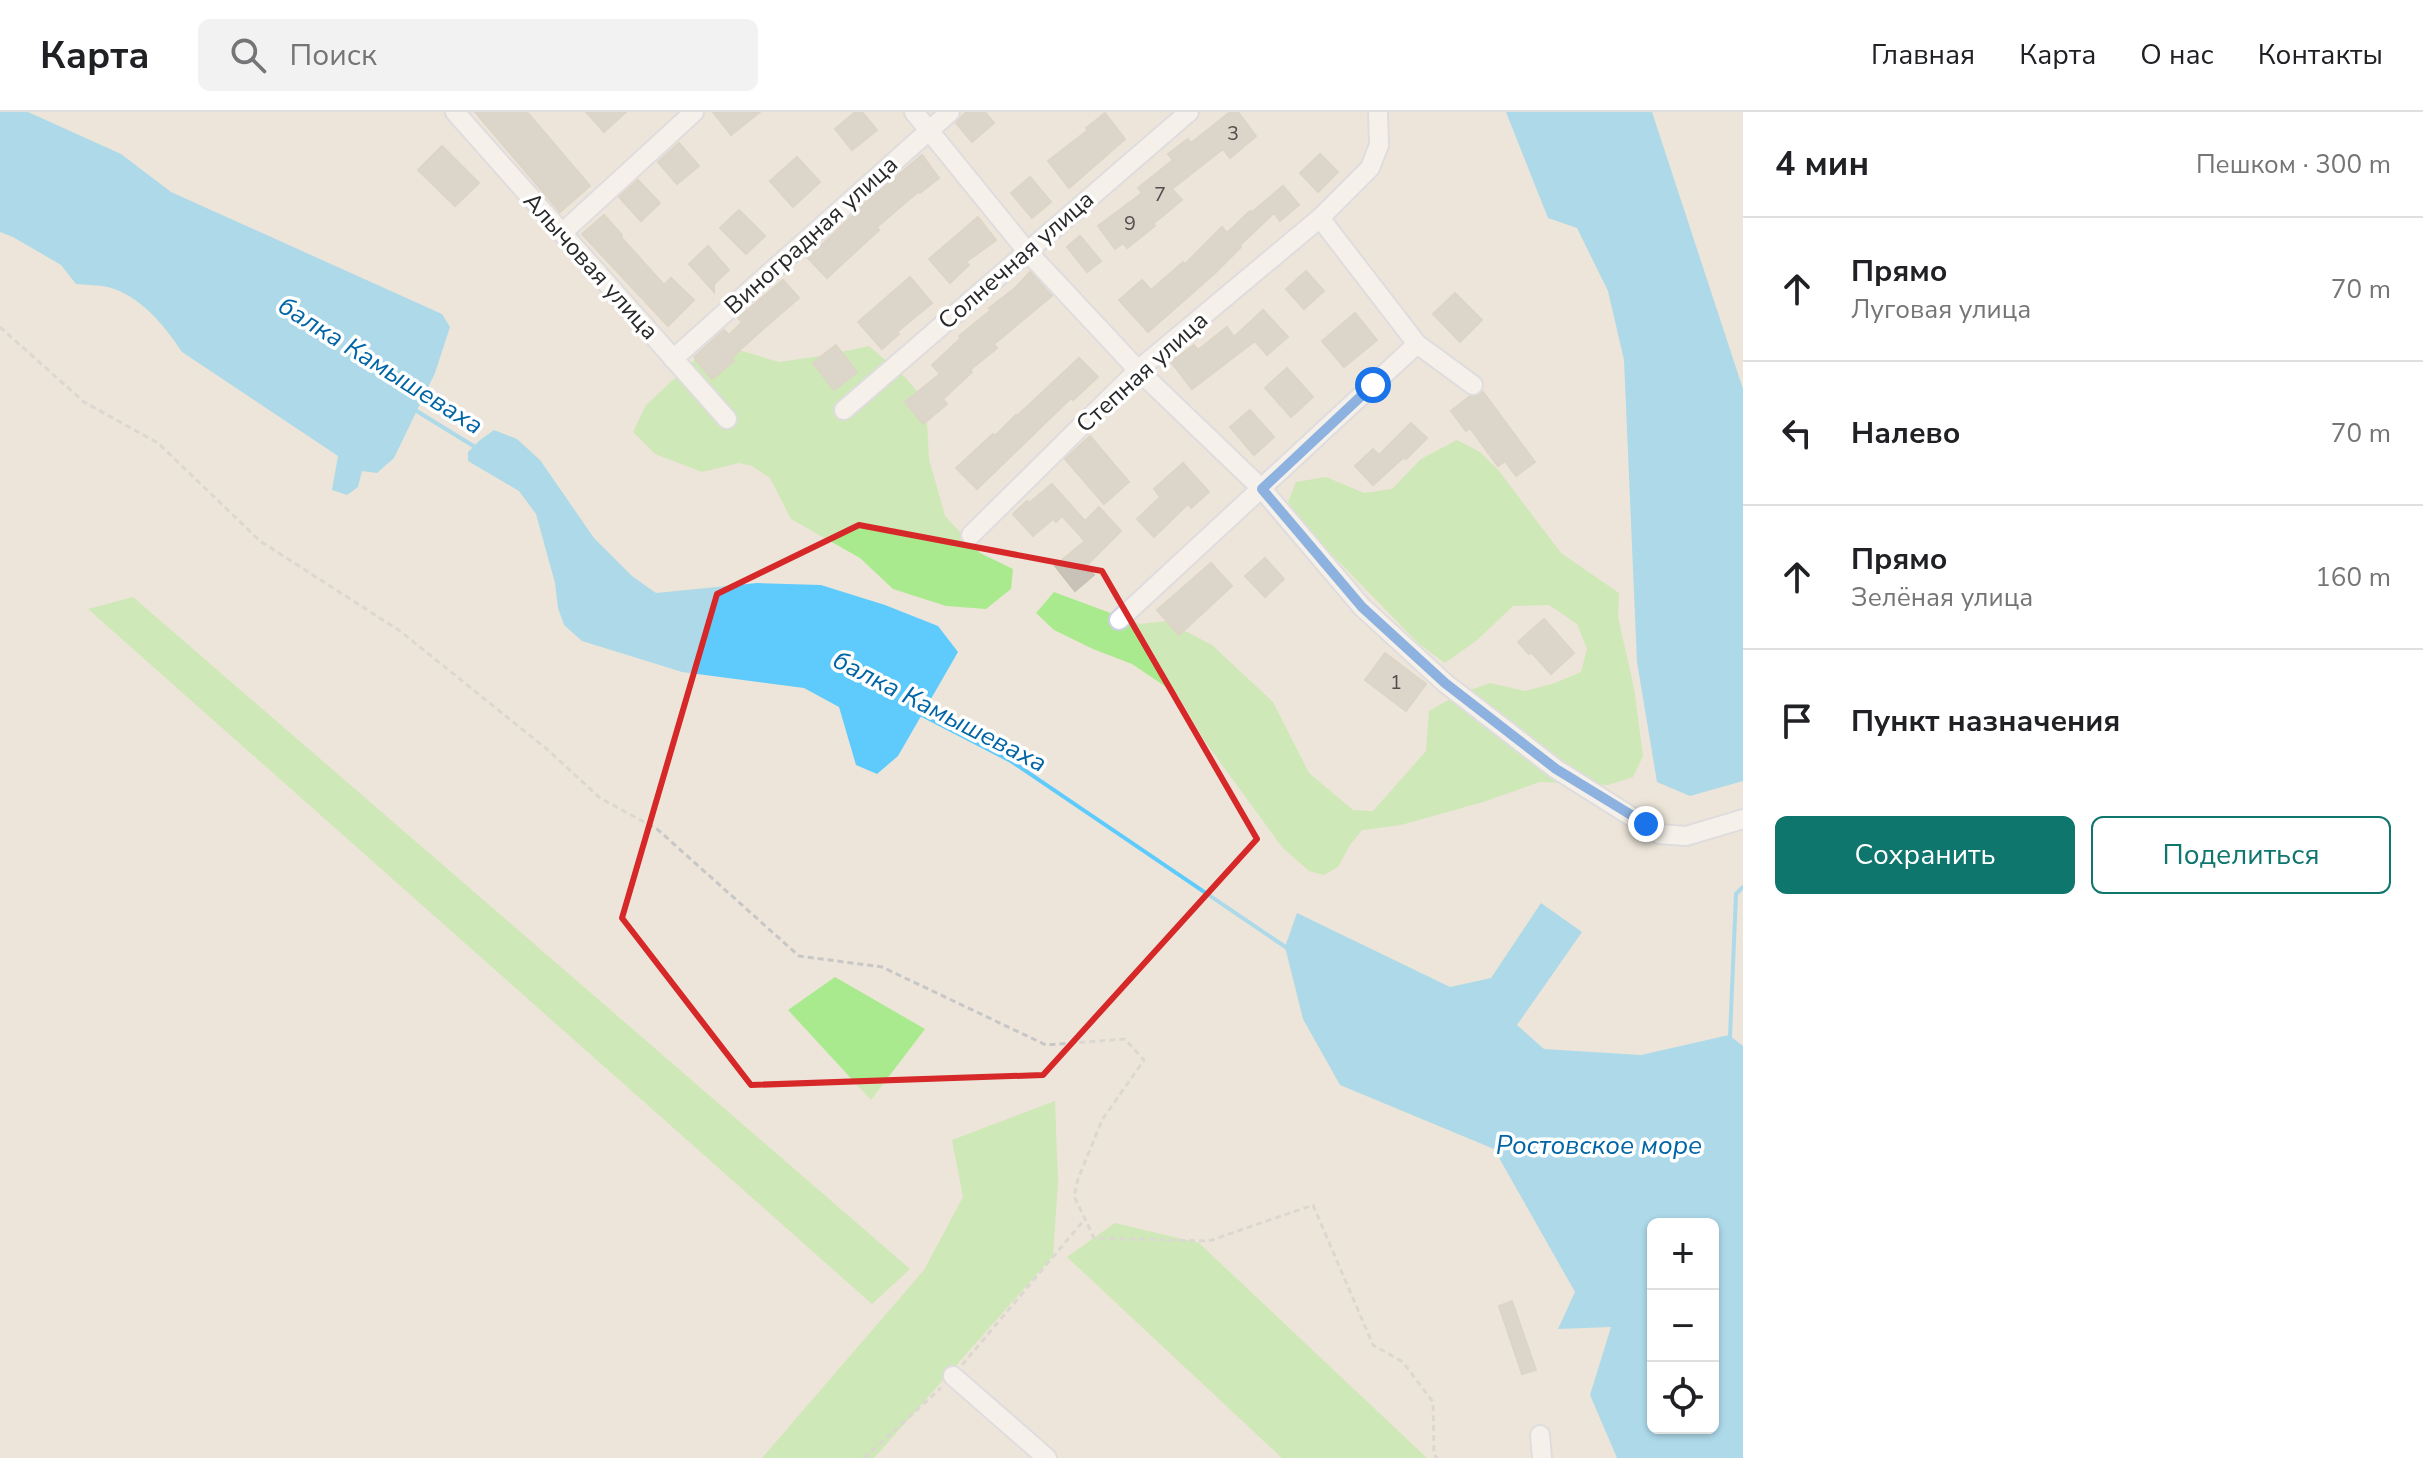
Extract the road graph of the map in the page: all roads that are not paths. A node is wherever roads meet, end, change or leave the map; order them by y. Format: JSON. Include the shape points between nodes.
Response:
{"nodes":[{"id":1,"x":455,"y":112,"type":"edge"},
{"id":2,"x":694,"y":112,"type":"edge"},
{"id":3,"x":914,"y":112,"type":"edge"},
{"id":4,"x":950,"y":112,"type":"edge"},
{"id":5,"x":1189,"y":112,"type":"edge"},
{"id":6,"x":1378,"y":112,"type":"edge"},
{"id":7,"x":930,"y":130,"type":"junction"},
{"id":8,"x":1320,"y":218,"type":"junction"},
{"id":9,"x":562,"y":233,"type":"junction"},
{"id":10,"x":1026,"y":250,"type":"junction"},
{"id":11,"x":1417,"y":344,"type":"junction"},
{"id":12,"x":673,"y":359,"type":"junction"},
{"id":13,"x":1138,"y":370,"type":"junction"},
{"id":14,"x":1473,"y":385,"type":"dead end"},
{"id":15,"x":844,"y":410,"type":"dead end"},
{"id":16,"x":727,"y":419,"type":"dead end"},
{"id":17,"x":1262,"y":489,"type":"junction"},
{"id":18,"x":971,"y":535,"type":"dead end"},
{"id":19,"x":1119,"y":620,"type":"dead end"},
{"id":20,"x":1743,"y":819,"type":"edge"},
{"id":21,"x":953,"y":1376,"type":"road end"},
{"id":22,"x":1540,"y":1435,"type":"dead end"},
{"id":23,"x":1047,"y":1458,"type":"edge"},
{"id":24,"x":1542,"y":1458,"type":"edge"}],
"edges":[{"from":1,"to":9,"type":"street","name":"Алычовая улица"},
{"from":2,"to":9,"type":"street"},
{"from":3,"to":7,"type":"street"},
{"from":4,"to":7,"type":"street","name":"Виноградная улица"},
{"from":5,"to":10,"type":"street","name":"Солнечная улица"},
{"from":6,"to":8,"type":"street","name":"Степная улица","via":[[1379,145],[1370,168]]},
{"from":7,"to":10,"type":"street"},
{"from":7,"to":12,"type":"street","name":"Виноградная улица"},
{"from":8,"to":11,"type":"street"},
{"from":8,"to":13,"type":"street","name":"Степная улица"},
{"from":9,"to":12,"type":"street","name":"Алычовая улица"},
{"from":10,"to":13,"type":"street"},
{"from":10,"to":15,"type":"street","name":"Солнечная улица"},
{"from":11,"to":14,"type":"street"},
{"from":11,"to":17,"type":"street"},
{"from":12,"to":16,"type":"street","name":"Алычовая улица"},
{"from":13,"to":17,"type":"street"},
{"from":13,"to":18,"type":"street","name":"Степная улица"},
{"from":17,"to":19,"type":"street"},
{"from":17,"to":20,"type":"street","via":[[1362,607],[1445,683],[1556,769],[1659,834],[1686,836]]},
{"from":21,"to":23,"type":"street"},
{"from":22,"to":24,"type":"street"}]}
